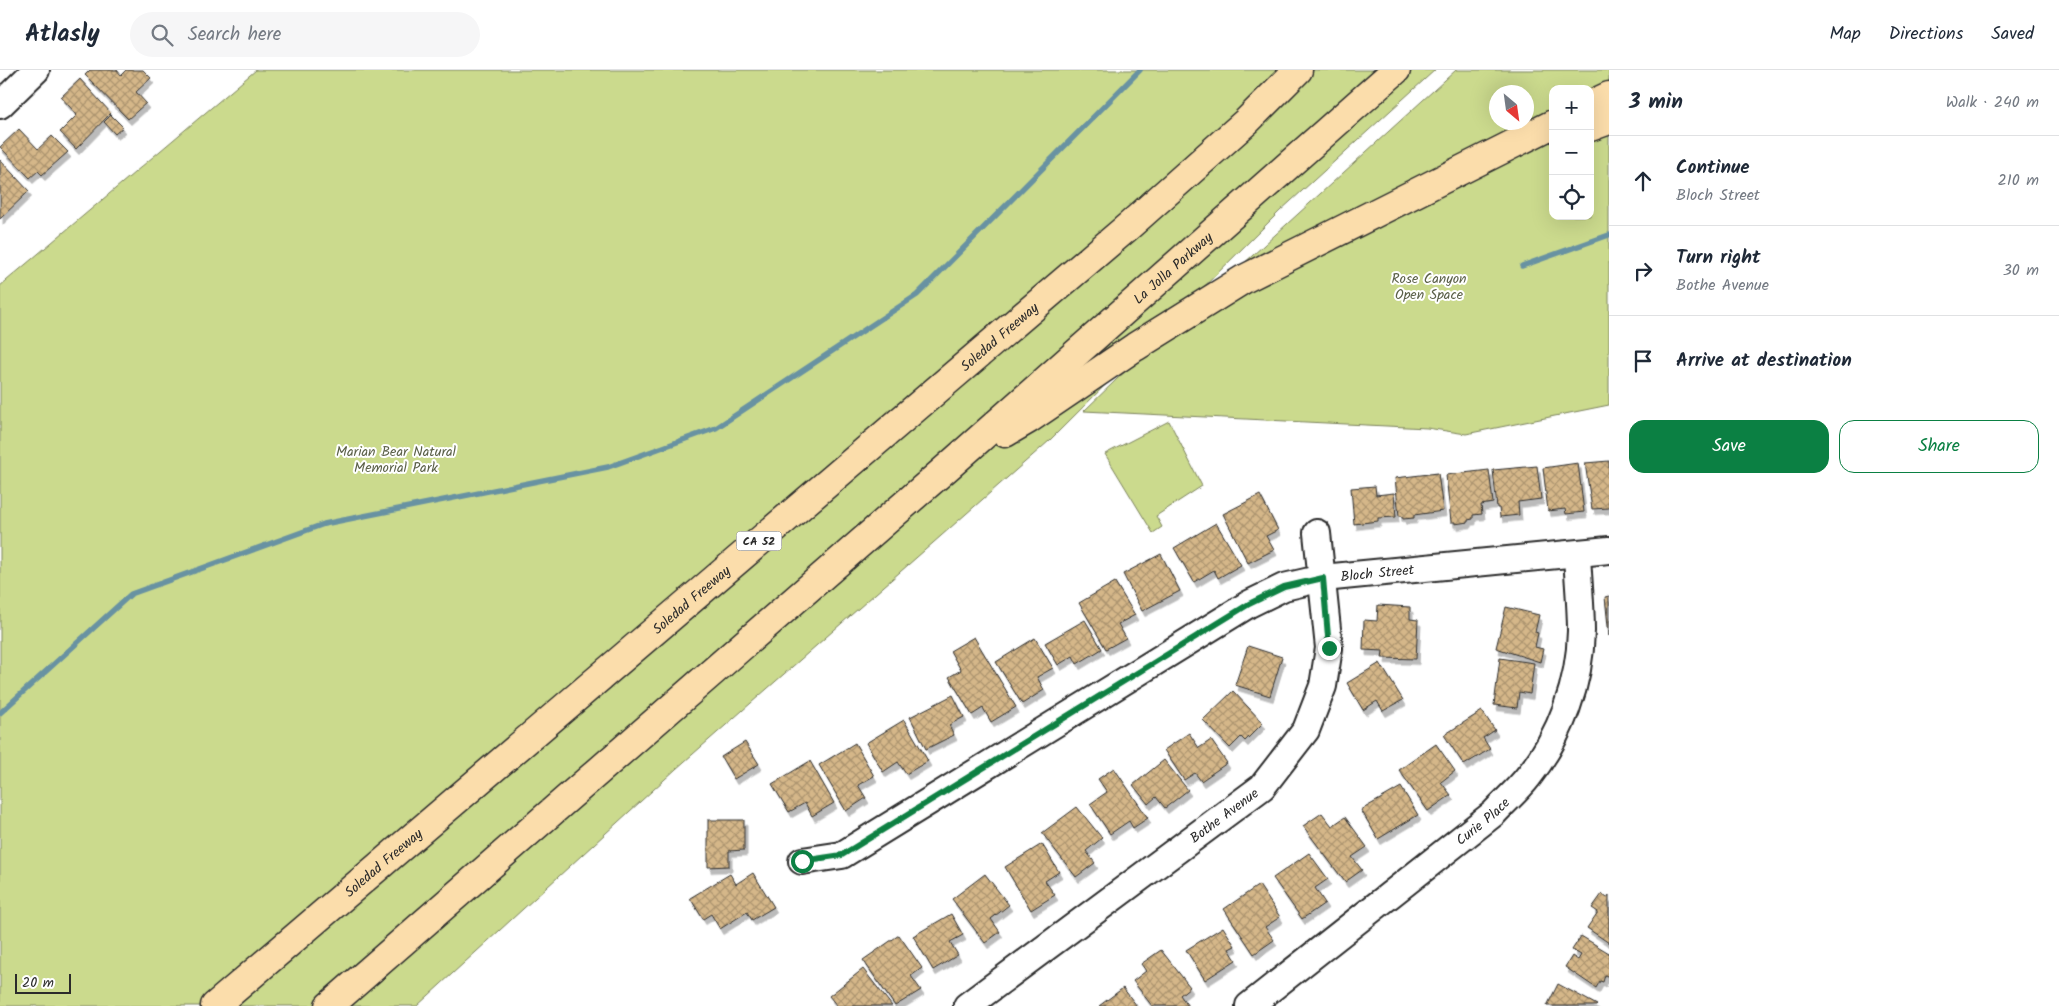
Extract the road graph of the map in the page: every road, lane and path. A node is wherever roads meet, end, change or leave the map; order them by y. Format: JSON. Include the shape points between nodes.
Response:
{"nodes":[{"id":1,"x":36,"y":70,"type":"edge"},
{"id":2,"x":1298,"y":70,"type":"edge"},
{"id":3,"x":1396,"y":70,"type":"edge"},
{"id":4,"x":1609,"y":96,"type":"edge"},
{"id":5,"x":1594,"y":103,"type":"edge"},
{"id":6,"x":0,"y":105,"type":"edge"},
{"id":7,"x":1609,"y":120,"type":"edge"},
{"id":8,"x":1549,"y":126,"type":"edge"},
{"id":9,"x":1594,"y":126,"type":"edge"},
{"id":10,"x":1549,"y":143,"type":"edge"},
{"id":11,"x":1423,"y":188,"type":"junction"},
{"id":12,"x":950,"y":465,"type":"junction"},
{"id":13,"x":1317,"y":533,"type":"dead end"},
{"id":14,"x":1609,"y":550,"type":"edge"},
{"id":15,"x":1577,"y":554,"type":"junction"},
{"id":16,"x":1323,"y":578,"type":"junction"},
{"id":17,"x":802,"y":861,"type":"dead end"},
{"id":18,"x":215,"y":1006,"type":"edge"},
{"id":19,"x":329,"y":1006,"type":"edge"},
{"id":20,"x":967,"y":1006,"type":"edge"},
{"id":21,"x":1248,"y":1006,"type":"edge"}],
"edges":[{"from":1,"to":6,"type":"street"},
{"from":2,"to":18,"type":"highway","name":"Soledad Freeway","number":"CA 52","via":[[1248,121],[1122,231]]},
{"from":3,"to":12,"type":"highway","name":"La Jolla Parkway"},
{"from":4,"to":5,"type":"highway"},
{"from":7,"to":9,"type":"highway"},
{"from":8,"to":11,"type":"highway"},
{"from":10,"to":11,"type":"highway"},
{"from":11,"to":12,"type":"highway","via":[[1244,279],[1029,419]]},
{"from":12,"to":19,"type":"highway"},
{"from":13,"to":16,"type":"street","name":"Bothe Avenue"},
{"from":14,"to":15,"type":"street","name":"Bloch Street"},
{"from":15,"to":16,"type":"street","name":"Bloch Street"},
{"from":15,"to":21,"type":"street","name":"Curie Place","via":[[1581,631],[1577,668],[1570,700],[1556,734],[1529,776],[1494,813]]},
{"from":16,"to":17,"type":"street","name":"Bloch Street","via":[[1284,587],[1249,604],[842,855]]},
{"from":16,"to":20,"type":"street","name":"Bothe Avenue","via":[[1329,648],[1323,686],[1306,730],[1262,787]]}]}
